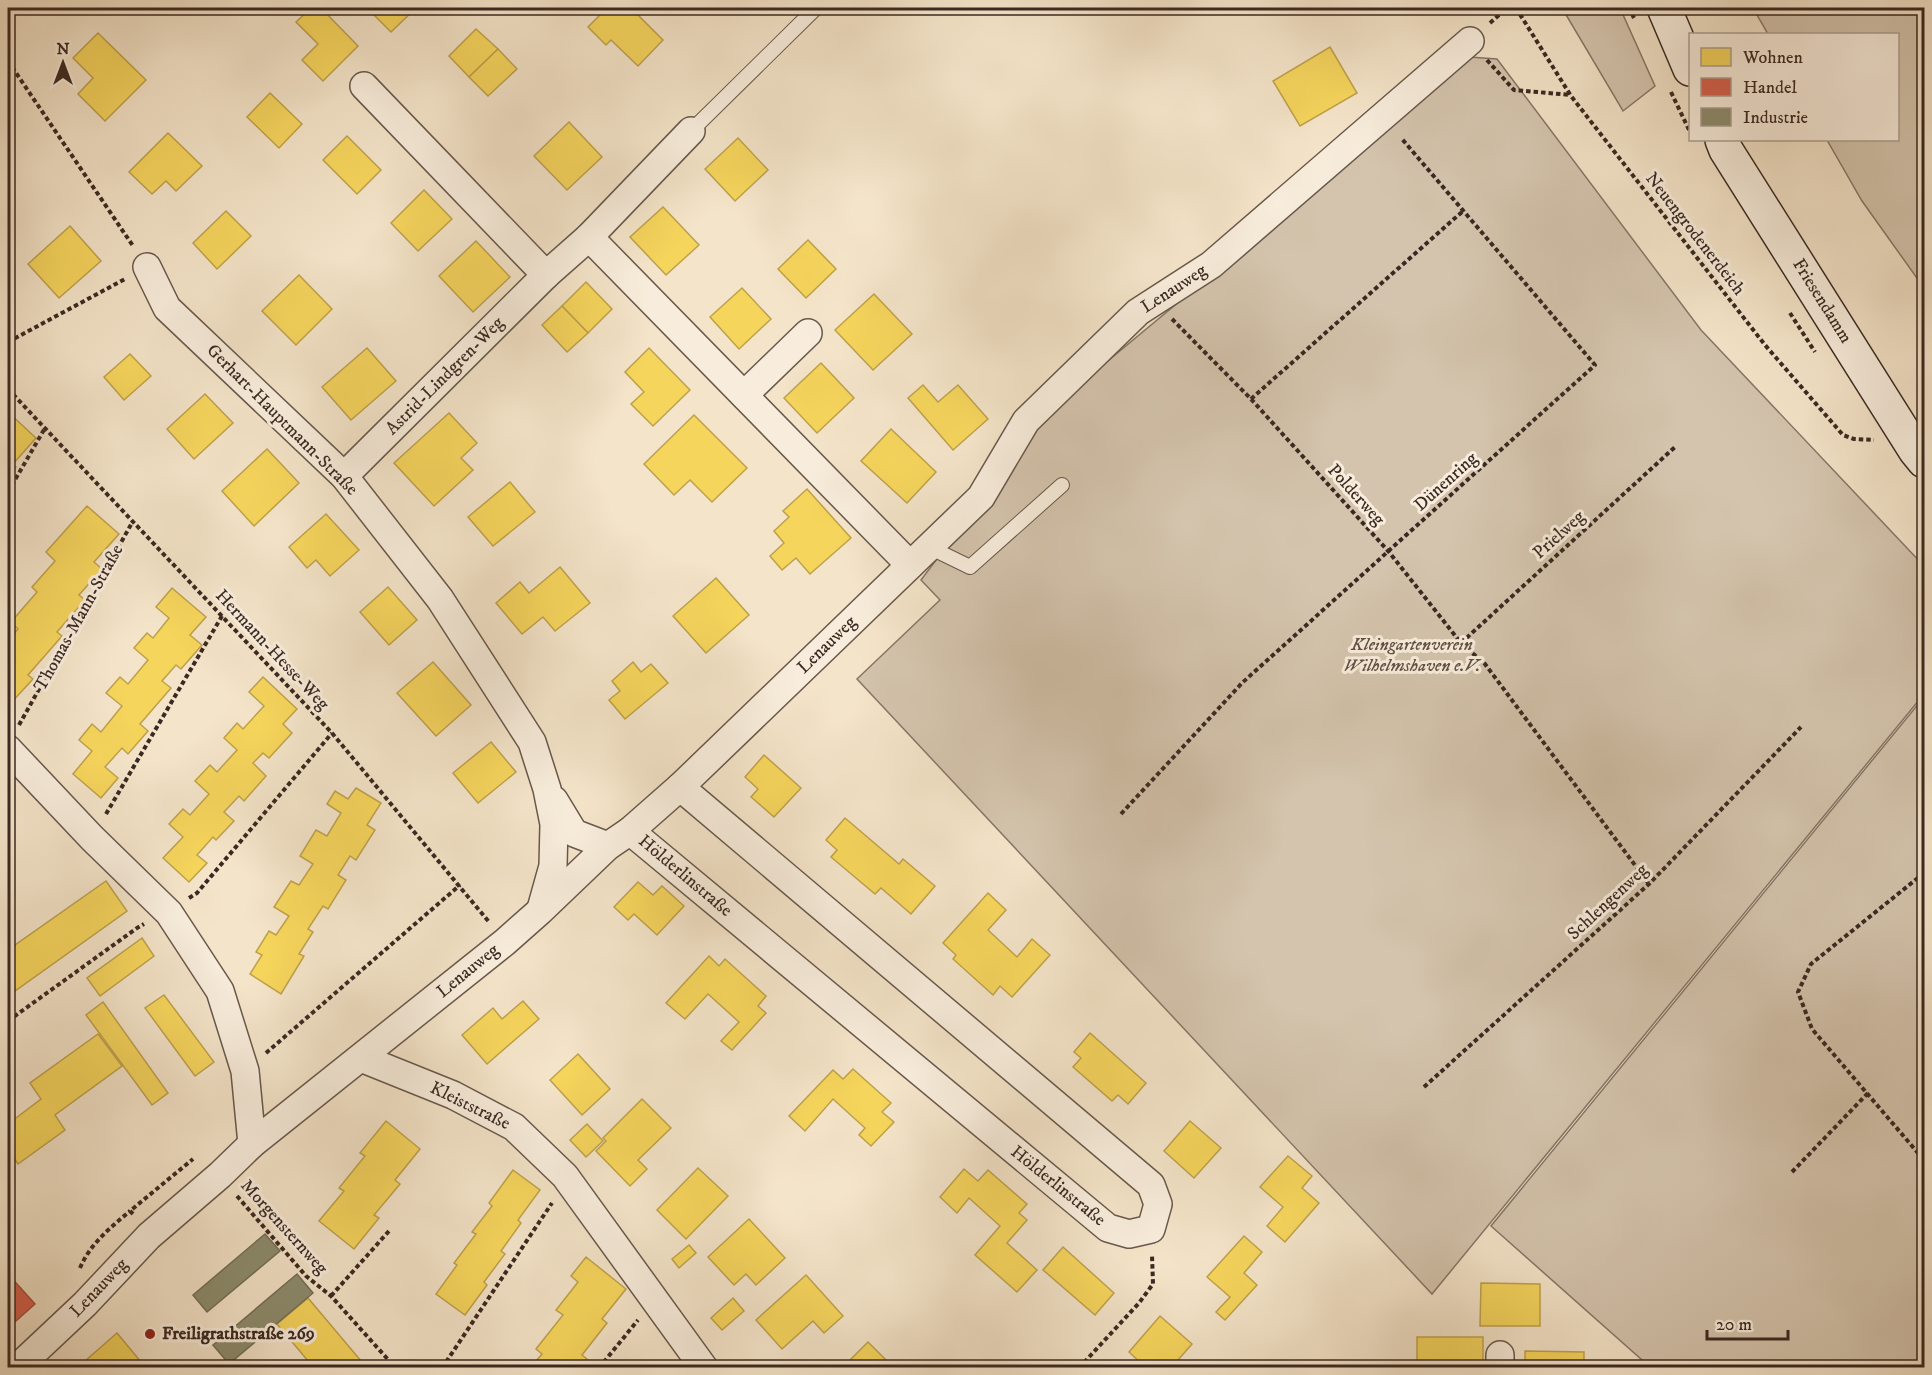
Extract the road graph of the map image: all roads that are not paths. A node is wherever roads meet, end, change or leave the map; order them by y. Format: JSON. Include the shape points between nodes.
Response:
{"nodes":[{"id":1,"x":816,"y":8,"type":"edge"},
{"id":2,"x":1664,"y":8,"type":"edge"},
{"id":3,"x":1470,"y":41,"type":"road end"},
{"id":4,"x":1689,"y":67,"type":"edge"},
{"id":5,"x":363,"y":86,"type":"dead end"},
{"id":6,"x":692,"y":131,"type":"joint"},
{"id":7,"x":1723,"y":141,"type":"edge"},
{"id":8,"x":589,"y":237,"type":"junction"},
{"id":9,"x":147,"y":267,"type":"road end"},
{"id":10,"x":546,"y":275,"type":"junction"},
{"id":11,"x":808,"y":333,"type":"dead end"},
{"id":12,"x":744,"y":395,"type":"junction"},
{"id":13,"x":1924,"y":461,"type":"edge"},
{"id":14,"x":344,"y":476,"type":"junction"},
{"id":15,"x":1062,"y":485,"type":"dead end"},
{"id":16,"x":920,"y":556,"type":"junction"},
{"id":17,"x":12,"y":739,"type":"edge"},
{"id":18,"x":680,"y":787,"type":"junction"},
{"id":19,"x":547,"y":789,"type":"junction"},
{"id":20,"x":630,"y":831,"type":"junction"},
{"id":21,"x":608,"y":846,"type":"junction"},
{"id":22,"x":540,"y":911,"type":"junction"},
{"id":23,"x":361,"y":1058,"type":"junction"},
{"id":24,"x":252,"y":1144,"type":"junction"},
{"id":25,"x":16,"y":1368,"type":"edge"},
{"id":26,"x":704,"y":1368,"type":"edge"}],
"edges":[{"from":1,"to":6,"type":"lane"},
{"from":2,"to":4,"type":"main road"},
{"from":3,"to":16,"type":"street","name":"Lenauweg","via":[[1211,265],[1138,312],[1026,421],[981,497]]},
{"from":5,"to":10,"type":"street"},
{"from":6,"to":8,"type":"street","name":"Astrid-Lindgren-Weg"},
{"from":7,"to":13,"type":"main road","name":"Friesendamm"},
{"from":8,"to":10,"type":"street","name":"Astrid-Lindgren-Weg"},
{"from":8,"to":12,"type":"street"},
{"from":9,"to":14,"type":"street","name":"Gerhart-Hauptmann-Straße","via":[[167,308]]},
{"from":10,"to":14,"type":"street","name":"Astrid-Lindgren-Weg"},
{"from":11,"to":12,"type":"street"},
{"from":12,"to":16,"type":"street"},
{"from":14,"to":19,"type":"street","name":"Gerhart-Hauptmann-Straße","via":[[441,599],[532,742]]},
{"from":15,"to":16,"type":"lane","via":[[970,567]]},
{"from":16,"to":18,"type":"street","name":"Lenauweg"},
{"from":17,"to":24,"type":"street","via":[[92,838],[169,913],[220,991],[245,1071]]},
{"from":18,"to":20,"type":"street","name":"Lenauweg"},
{"from":18,"to":20,"type":"street","name":"Hölderlinstraße","via":[[1151,1185],[1158,1204],[1152,1229],[1129,1234],[1108,1228]]},
{"from":19,"to":21,"type":"street","name":"Gerhart-Hauptmann-Straße","via":[[574,833]]},
{"from":19,"to":22,"type":"street","name":"Gerhart-Hauptmann-Straße","via":[[554,824],[553,866]]},
{"from":20,"to":21,"type":"street","name":"Lenauweg"},
{"from":21,"to":22,"type":"street","name":"Lenauweg"},
{"from":22,"to":23,"type":"street","name":"Lenauweg"},
{"from":23,"to":24,"type":"street","name":"Lenauweg"},
{"from":23,"to":26,"type":"street","name":"Kleiststraße","via":[[453,1095],[514,1127],[565,1176]]},
{"from":24,"to":25,"type":"street","name":"Lenauweg","via":[[149,1236],[85,1304]]}]}
